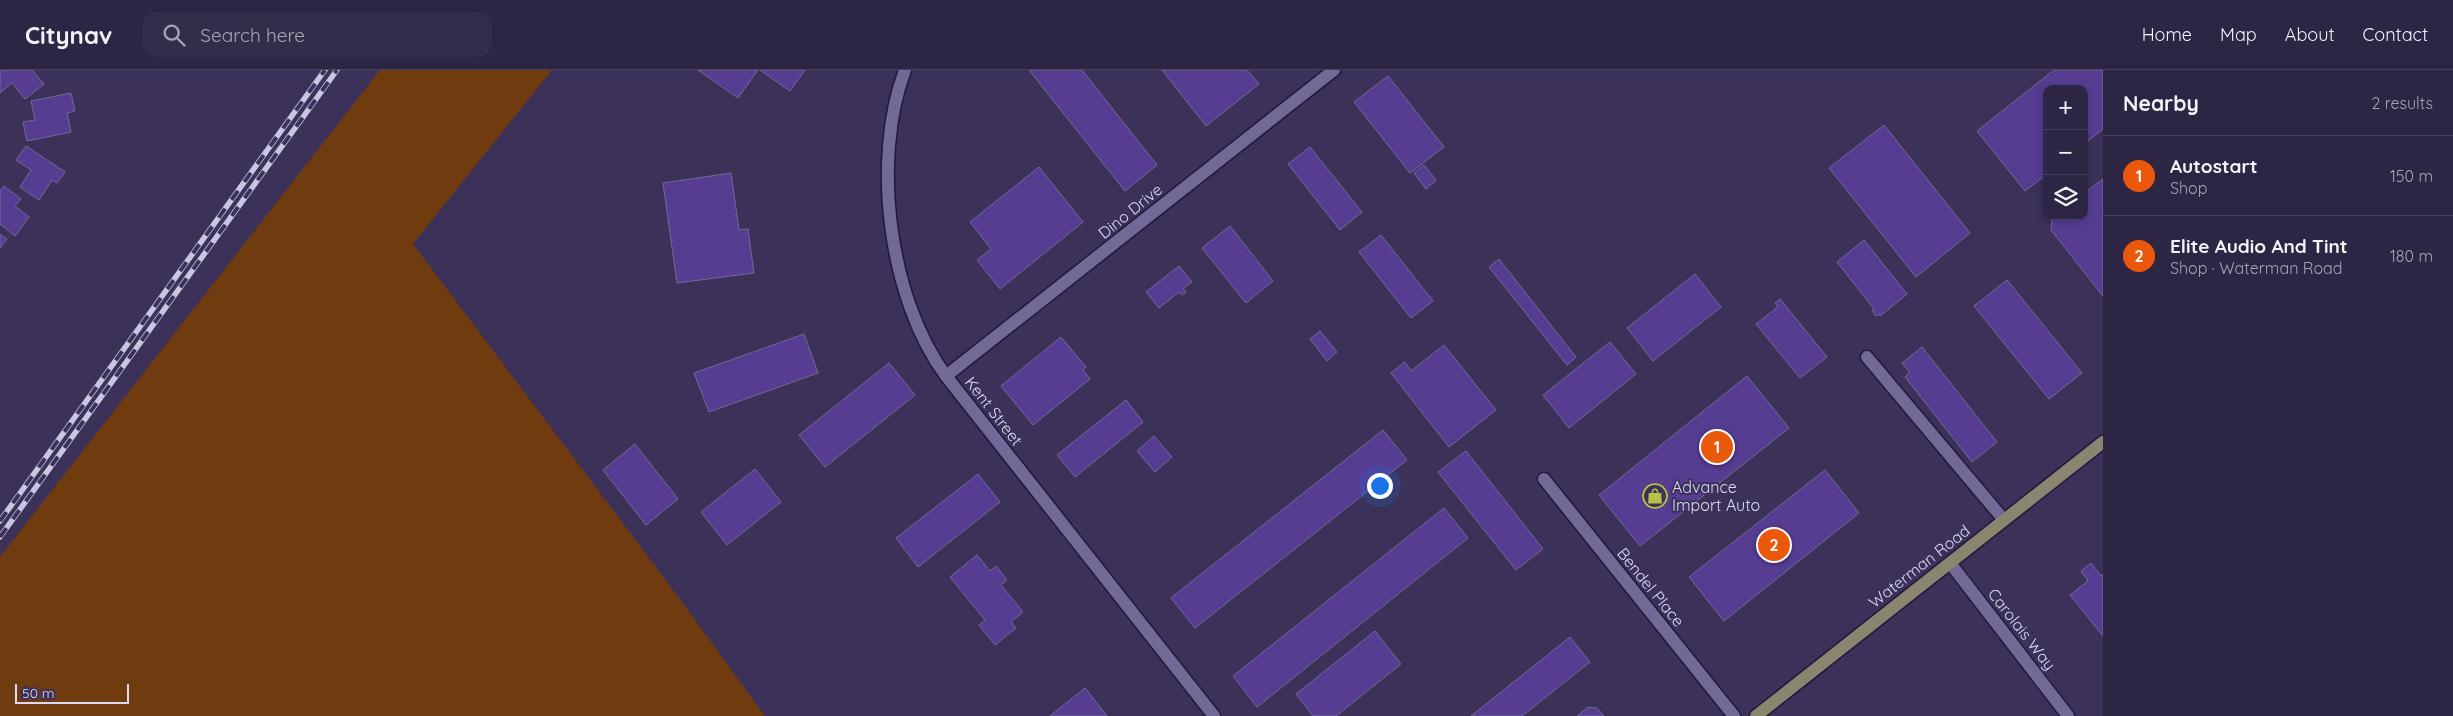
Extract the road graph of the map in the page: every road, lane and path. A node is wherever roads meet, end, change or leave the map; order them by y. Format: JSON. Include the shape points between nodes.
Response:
{"nodes":[{"id":1,"x":905,"y":70,"type":"edge"},
{"id":2,"x":1334,"y":70,"type":"edge"},
{"id":3,"x":1866,"y":357,"type":"dead end"},
{"id":4,"x":946,"y":376,"type":"junction"},
{"id":5,"x":2103,"y":442,"type":"edge"},
{"id":6,"x":1544,"y":478,"type":"dead end"},
{"id":7,"x":2004,"y":520,"type":"junction"},
{"id":8,"x":1950,"y":563,"type":"junction"},
{"id":9,"x":1214,"y":716,"type":"edge"},
{"id":10,"x":1734,"y":716,"type":"edge"},
{"id":11,"x":1756,"y":716,"type":"edge"},
{"id":12,"x":2068,"y":716,"type":"edge"}],
"edges":[{"from":1,"to":4,"type":"street","name":"Kent Street","via":[[895,100],[888,163],[895,250],[914,318],[934,361]]},
{"from":2,"to":4,"type":"street","name":"Dino Drive"},
{"from":3,"to":7,"type":"street"},
{"from":4,"to":9,"type":"street","name":"Kent Street"},
{"from":5,"to":7,"type":"main road","name":"Waterman Road"},
{"from":6,"to":10,"type":"street","name":"Bendel Place"},
{"from":7,"to":8,"type":"main road","name":"Waterman Road"},
{"from":8,"to":11,"type":"main road","name":"Waterman Road"},
{"from":8,"to":12,"type":"street","name":"Carolais Way"}]}
